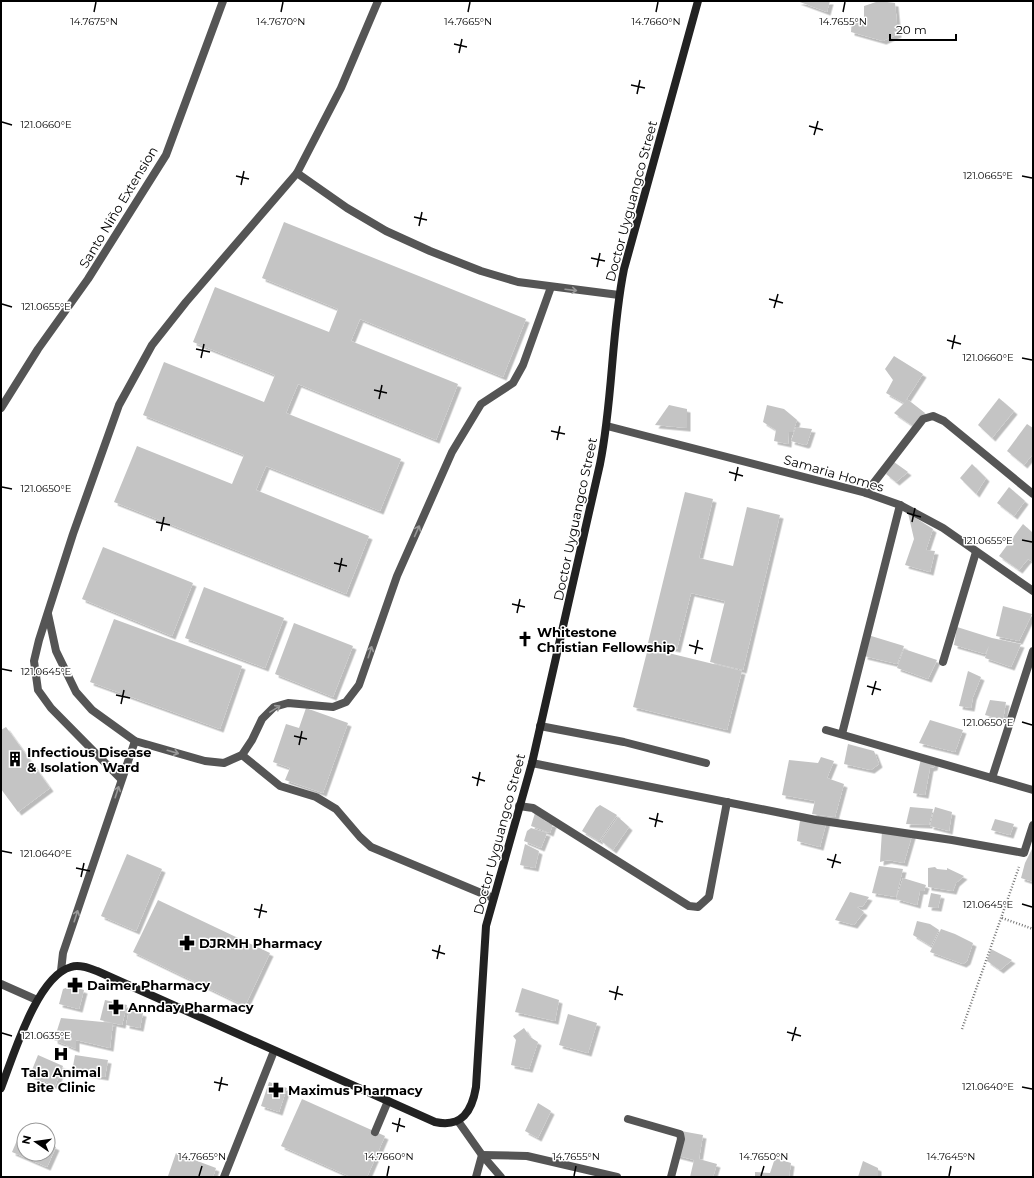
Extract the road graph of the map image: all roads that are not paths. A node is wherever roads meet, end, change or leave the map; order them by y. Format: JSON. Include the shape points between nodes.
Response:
{"nodes":[{"id":1,"x":223,"y":1,"type":"edge"},
{"id":2,"x":378,"y":1,"type":"edge"},
{"id":3,"x":698,"y":1,"type":"edge"},
{"id":4,"x":296,"y":173,"type":"junction"},
{"id":5,"x":551,"y":287,"type":"junction"},
{"id":6,"x":619,"y":295,"type":"junction"},
{"id":7,"x":1,"y":408,"type":"edge"},
{"id":8,"x":607,"y":426,"type":"junction"},
{"id":9,"x":866,"y":493,"type":"junction"},
{"id":10,"x":1033,"y":494,"type":"edge"},
{"id":11,"x":900,"y":505,"type":"junction"},
{"id":12,"x":976,"y":552,"type":"junction"},
{"id":13,"x":1033,"y":591,"type":"edge"},
{"id":14,"x":48,"y":614,"type":"junction"},
{"id":15,"x":1033,"y":651,"type":"edge"},
{"id":16,"x":943,"y":662,"type":"dead end"},
{"id":17,"x":540,"y":726,"type":"junction"},
{"id":18,"x":826,"y":730,"type":"dead end"},
{"id":19,"x":842,"y":734,"type":"junction"},
{"id":20,"x":136,"y":741,"type":"junction"},
{"id":21,"x":242,"y":755,"type":"junction"},
{"id":22,"x":532,"y":763,"type":"junction"},
{"id":23,"x":706,"y":763,"type":"dead end"},
{"id":24,"x":992,"y":778,"type":"junction"},
{"id":25,"x":121,"y":779,"type":"junction"},
{"id":26,"x":1033,"y":790,"type":"edge"},
{"id":27,"x":727,"y":802,"type":"junction"},
{"id":28,"x":519,"y":806,"type":"junction"},
{"id":29,"x":1033,"y":825,"type":"edge"},
{"id":30,"x":493,"y":898,"type":"junction"},
{"id":31,"x":61,"y":971,"type":"junction"},
{"id":32,"x":1,"y":984,"type":"edge"},
{"id":33,"x":37,"y":1000,"type":"junction"},
{"id":34,"x":274,"y":1051,"type":"junction"},
{"id":35,"x":1,"y":1088,"type":"edge"},
{"id":36,"x":388,"y":1101,"type":"junction"},
{"id":37,"x":628,"y":1119,"type":"dead end"},
{"id":38,"x":458,"y":1122,"type":"junction"},
{"id":39,"x":375,"y":1132,"type":"dead end"},
{"id":40,"x":482,"y":1156,"type":"junction"},
{"id":41,"x":224,"y":1177,"type":"edge"},
{"id":42,"x":476,"y":1177,"type":"edge"},
{"id":43,"x":502,"y":1177,"type":"edge"},
{"id":44,"x":617,"y":1177,"type":"edge"},
{"id":45,"x":671,"y":1177,"type":"edge"}],
"edges":[{"from":1,"to":7,"type":"street","name":"Santo Niño Extension","via":[[166,155],[88,279],[38,349]]},
{"from":2,"to":4,"type":"street","via":[[341,88]]},
{"from":3,"to":6,"type":"main road","name":"Doctor Uyguangco Street"},
{"from":4,"to":5,"type":"street","via":[[386,231],[430,251],[518,282]]},
{"from":4,"to":14,"type":"street","via":[[152,345],[119,405],[73,534]]},
{"from":5,"to":6,"type":"street","one_way":true},
{"from":21,"to":5,"type":"street","one_way":true,"via":[[262,719],[274,707],[288,703],[332,707],[346,702],[359,685],[397,576],[452,452],[481,404],[513,383],[523,365]]},
{"from":6,"to":8,"type":"main road","name":"Doctor Uyguangco Street"},
{"from":8,"to":9,"type":"street","name":"Samaria Homes"},
{"from":8,"to":17,"type":"main road","name":"Doctor Uyguangco Street"},
{"from":9,"to":10,"type":"street","via":[[923,419],[933,416],[944,422]]},
{"from":9,"to":11,"type":"street","name":"Samaria Homes"},
{"from":11,"to":12,"type":"street","name":"Samaria Homes","via":[[943,528]]},
{"from":11,"to":19,"type":"street"},
{"from":12,"to":13,"type":"street","name":"Samaria Homes"},
{"from":12,"to":16,"type":"street"},
{"from":14,"to":20,"type":"street","via":[[56,651],[76,692],[92,710]]},
{"from":14,"to":25,"type":"street","via":[[34,661],[38,690],[51,708]]},
{"from":15,"to":24,"type":"street"},
{"from":17,"to":22,"type":"main road","name":"Doctor Uyguangco Street"},
{"from":17,"to":23,"type":"street","via":[[624,742]]},
{"from":18,"to":19,"type":"street"},
{"from":19,"to":24,"type":"street"},
{"from":20,"to":21,"type":"street","one_way":true,"via":[[205,761],[224,762]]},
{"from":20,"to":25,"type":"street"},
{"from":21,"to":30,"type":"street","via":[[280,786],[316,797],[336,809],[371,847]]},
{"from":22,"to":27,"type":"street"},
{"from":22,"to":28,"type":"main road","name":"Doctor Uyguangco Street"},
{"from":24,"to":26,"type":"street"},
{"from":31,"to":25,"type":"street","one_way":true,"via":[[63,953]]},
{"from":27,"to":28,"type":"street","via":[[709,897],[698,907],[689,906],[534,808]]},
{"from":27,"to":29,"type":"street","via":[[816,820],[1024,853]]},
{"from":28,"to":30,"type":"main road","name":"Doctor Uyguangco Street"},
{"from":30,"to":38,"type":"main road","name":"Doctor Uyguangco Street","via":[[486,926],[475,1091],[467,1112]]},
{"from":31,"to":33,"type":"main road","via":[[50,981]]},
{"from":31,"to":34,"type":"main road","via":[[72,966],[98,970]]},
{"from":32,"to":33,"type":"street"},
{"from":33,"to":35,"type":"main road"},
{"from":34,"to":36,"type":"main road"},
{"from":34,"to":41,"type":"street"},
{"from":36,"to":38,"type":"main road","via":[[435,1122]]},
{"from":36,"to":39,"type":"street"},
{"from":37,"to":45,"type":"street","via":[[680,1134],[681,1139]]},
{"from":38,"to":40,"type":"street"},
{"from":40,"to":42,"type":"street"},
{"from":40,"to":43,"type":"street"},
{"from":40,"to":44,"type":"street","via":[[527,1156]]}]}
